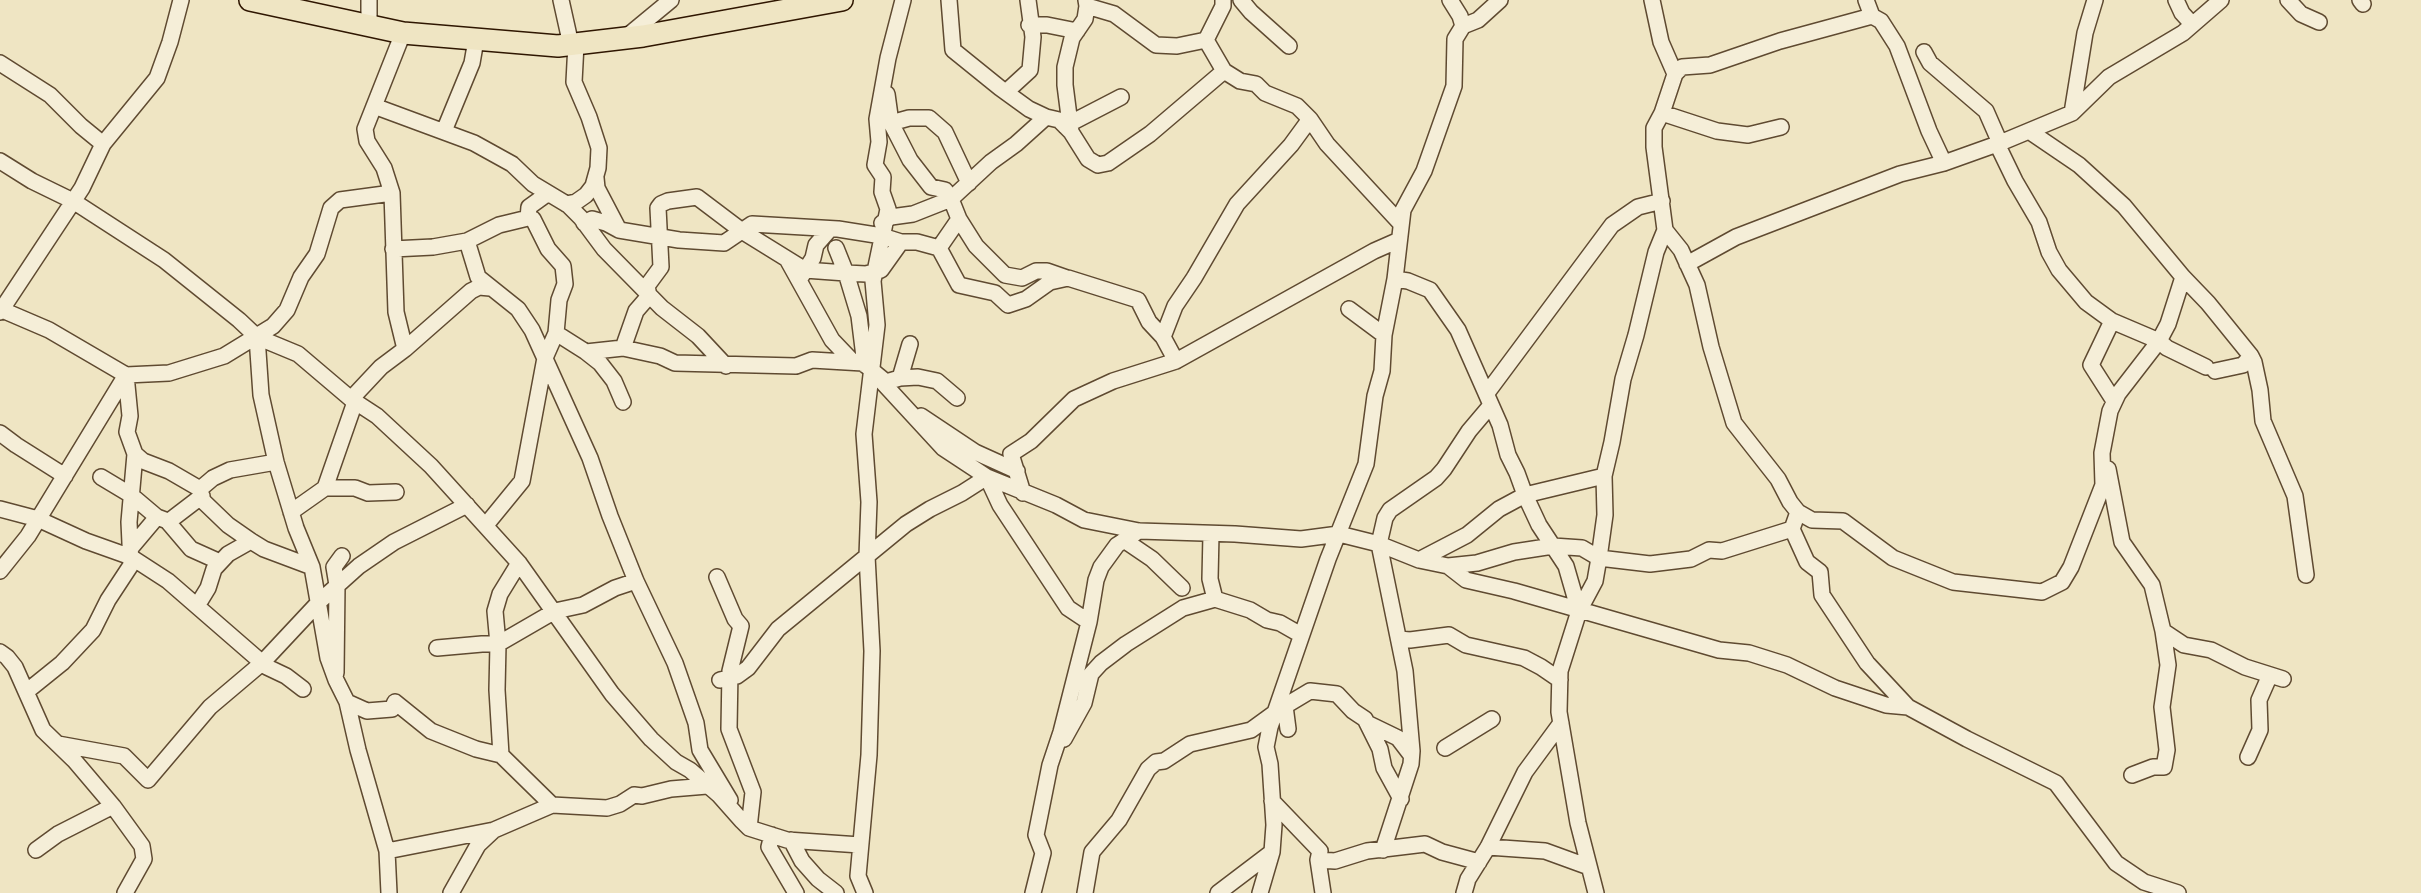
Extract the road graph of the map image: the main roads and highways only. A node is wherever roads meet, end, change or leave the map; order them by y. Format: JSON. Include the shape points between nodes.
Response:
{"nodes":[{"id":1,"x":250,"y":0,"type":"edge"},
{"id":2,"x":842,"y":0,"type":"edge"},
{"id":3,"x":316,"y":7,"type":"edge"}],
"edges":[{"from":1,"to":3,"type":"highway"},
{"from":2,"to":3,"type":"highway","via":[[574,45],[403,33],[369,26]]}]}
